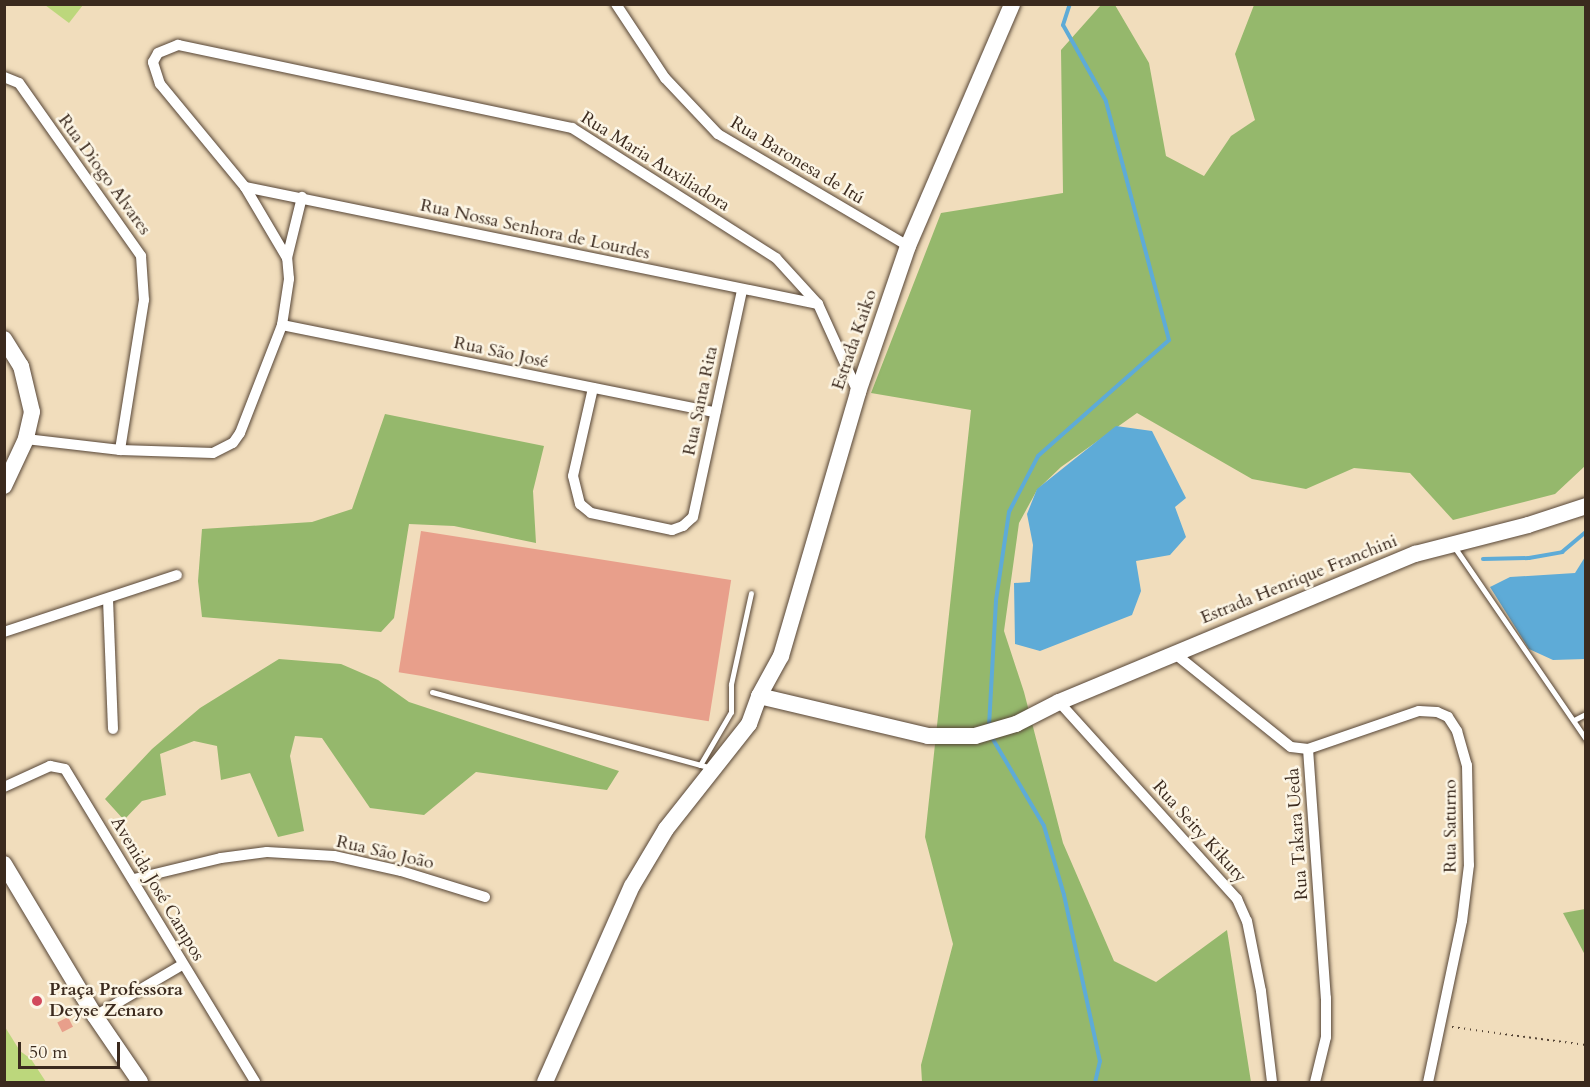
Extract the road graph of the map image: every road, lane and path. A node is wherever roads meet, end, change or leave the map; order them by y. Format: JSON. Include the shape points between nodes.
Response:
{"nodes":[{"id":1,"x":616,"y":4,"type":"edge"},
{"id":2,"x":1012,"y":4,"type":"edge"},
{"id":3,"x":4,"y":77,"type":"edge"},
{"id":4,"x":245,"y":187,"type":"junction"},
{"id":5,"x":302,"y":197,"type":"junction"},
{"id":6,"x":908,"y":246,"type":"junction"},
{"id":7,"x":287,"y":258,"type":"junction"},
{"id":8,"x":742,"y":291,"type":"junction"},
{"id":9,"x":818,"y":304,"type":"junction"},
{"id":10,"x":282,"y":325,"type":"junction"},
{"id":11,"x":4,"y":339,"type":"edge"},
{"id":12,"x":593,"y":388,"type":"junction"},
{"id":13,"x":858,"y":392,"type":"junction"},
{"id":14,"x":715,"y":412,"type":"junction"},
{"id":15,"x":26,"y":439,"type":"junction"},
{"id":16,"x":120,"y":450,"type":"junction"},
{"id":17,"x":4,"y":486,"type":"edge"},
{"id":18,"x":1586,"y":506,"type":"edge"},
{"id":19,"x":1453,"y":544,"type":"junction"},
{"id":20,"x":177,"y":575,"type":"dead end"},
{"id":21,"x":751,"y":593,"type":"dead end"},
{"id":22,"x":108,"y":599,"type":"junction"},
{"id":23,"x":4,"y":632,"type":"edge"},
{"id":24,"x":1174,"y":653,"type":"junction"},
{"id":25,"x":432,"y":692,"type":"dead end"},
{"id":26,"x":759,"y":696,"type":"junction"},
{"id":27,"x":1059,"y":702,"type":"junction"},
{"id":28,"x":1586,"y":714,"type":"edge"},
{"id":29,"x":1574,"y":720,"type":"junction"},
{"id":30,"x":112,"y":729,"type":"dead end"},
{"id":31,"x":1586,"y":739,"type":"edge"},
{"id":32,"x":1308,"y":749,"type":"junction"},
{"id":33,"x":707,"y":767,"type":"junction"},
{"id":34,"x":4,"y":787,"type":"edge"},
{"id":35,"x":4,"y":864,"type":"edge"},
{"id":36,"x":134,"y":879,"type":"junction"},
{"id":37,"x":485,"y":897,"type":"dead end"},
{"id":38,"x":182,"y":965,"type":"junction"},
{"id":39,"x":95,"y":1016,"type":"junction"},
{"id":40,"x":1437,"y":1025,"type":"junction"},
{"id":41,"x":1586,"y":1045,"type":"edge"},
{"id":42,"x":140,"y":1083,"type":"edge"},
{"id":43,"x":255,"y":1083,"type":"edge"},
{"id":44,"x":545,"y":1083,"type":"edge"},
{"id":45,"x":1272,"y":1083,"type":"edge"},
{"id":46,"x":1315,"y":1083,"type":"edge"},
{"id":47,"x":1428,"y":1083,"type":"edge"}],
"edges":[{"from":1,"to":6,"type":"street","name":"Rua Baronesa de Itú","via":[[665,78],[718,134]]},
{"from":2,"to":6,"type":"street","name":"Estrada Kaiko"},
{"from":3,"to":16,"type":"street","name":"Rua Diogo Alvares","via":[[19,83],[141,256],[144,300]]},
{"from":4,"to":5,"type":"street","name":"Rua Nossa Senhora de Lourdes"},
{"from":4,"to":7,"type":"street"},
{"from":4,"to":9,"type":"street","name":"Rua Maria Auxiliadora","via":[[154,72],[158,53],[178,45],[572,128],[777,258]]},
{"from":5,"to":7,"type":"street"},
{"from":5,"to":8,"type":"street","name":"Rua Nossa Senhora de Lourdes"},
{"from":6,"to":13,"type":"street","name":"Estrada Kaiko"},
{"from":7,"to":10,"type":"street","via":[[289,279]]},
{"from":8,"to":9,"type":"street","name":"Rua Nossa Senhora de Lourdes"},
{"from":8,"to":14,"type":"street","name":"Rua Santa Rita"},
{"from":9,"to":13,"type":"street","name":"Rua Maria Auxiliadora"},
{"from":10,"to":12,"type":"street","name":"Rua São José"},
{"from":10,"to":16,"type":"street","via":[[240,433],[225,449],[213,453]]},
{"from":11,"to":15,"type":"street","via":[[27,383],[32,412]]},
{"from":12,"to":14,"type":"street","name":"Rua São José"},
{"from":12,"to":14,"type":"street","name":"Rua Santa Rita","via":[[573,476],[580,504],[591,513],[672,530],[693,518]]},
{"from":13,"to":26,"type":"street","name":"Estrada Kaiko","via":[[781,656]]},
{"from":15,"to":16,"type":"street"},
{"from":15,"to":17,"type":"street"},
{"from":18,"to":19,"type":"street","name":"Estrada Henrique Franchini"},
{"from":19,"to":24,"type":"street","name":"Estrada Henrique Franchini","via":[[1379,567]]},
{"from":19,"to":29,"type":"lane"},
{"from":20,"to":22,"type":"street"},
{"from":21,"to":33,"type":"lane","via":[[731,684],[731,712]]},
{"from":22,"to":23,"type":"street"},
{"from":22,"to":30,"type":"street"},
{"from":24,"to":27,"type":"street","name":"Estrada Henrique Franchini"},
{"from":24,"to":32,"type":"street","name":"Rua Takara Ueda","via":[[1286,745]]},
{"from":25,"to":33,"type":"lane"},
{"from":26,"to":27,"type":"street","name":"Estrada Henrique Franchini","via":[[950,739],[998,731]]},
{"from":26,"to":33,"type":"street","name":"Estrada Kaiko","via":[[749,724]]},
{"from":27,"to":45,"type":"street","name":"Rua Seity Kikuty","via":[[1237,900],[1247,921],[1261,991]]},
{"from":28,"to":29,"type":"lane"},
{"from":29,"to":31,"type":"lane"},
{"from":32,"to":40,"type":"street","name":"Rua Saturno","via":[[1419,711],[1448,717],[1457,731],[1467,765],[1469,865],[1462,921]]},
{"from":32,"to":46,"type":"street","name":"Rua Takara Ueda","via":[[1326,998],[1326,1037]]},
{"from":33,"to":44,"type":"street","name":"Estrada Kaiko","via":[[633,886]]},
{"from":34,"to":36,"type":"street","name":"Avenida José Campos","via":[[60,765]]},
{"from":35,"to":39,"type":"street"},
{"from":36,"to":37,"type":"street","name":"Rua São João","via":[[221,858],[267,852],[334,856],[401,871]]},
{"from":36,"to":38,"type":"street","name":"Avenida José Campos"},
{"from":38,"to":39,"type":"street"},
{"from":38,"to":43,"type":"street","name":"Avenida José Campos"},
{"from":39,"to":42,"type":"street"},
{"from":40,"to":41,"type":"path"},
{"from":40,"to":47,"type":"street","name":"Rua Saturno"}]}
